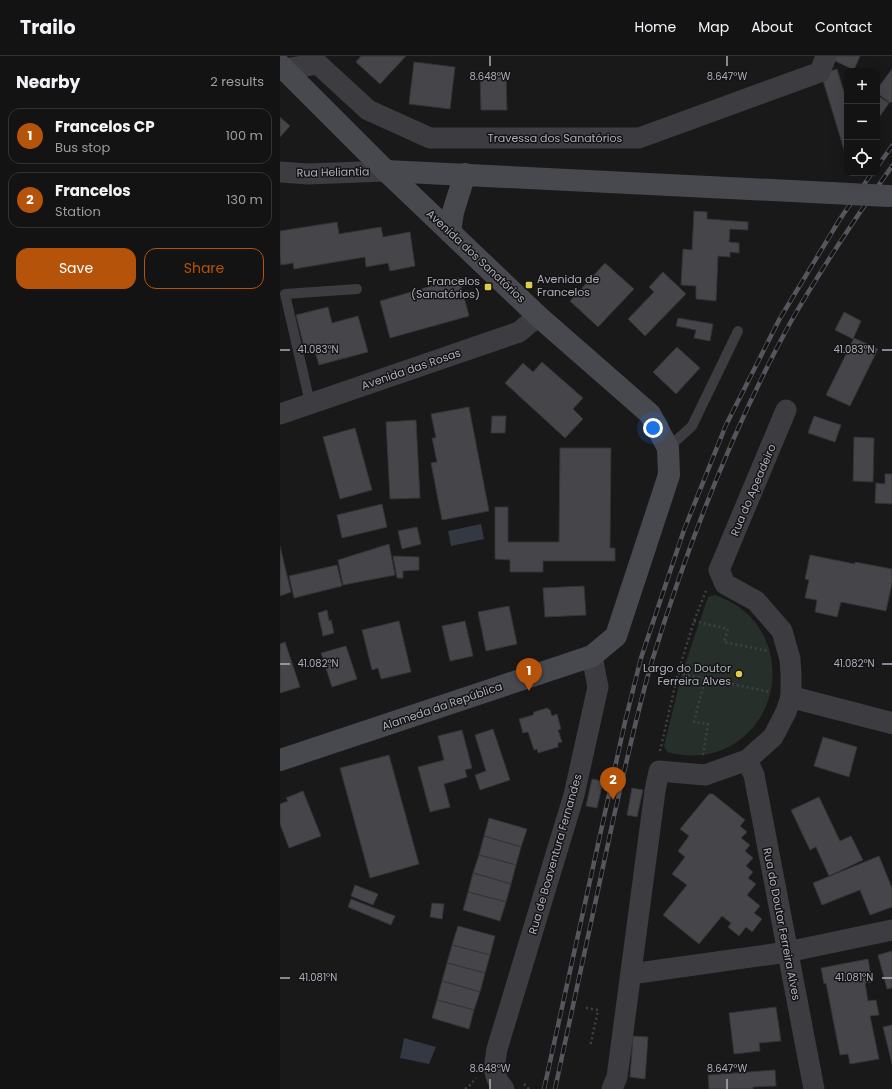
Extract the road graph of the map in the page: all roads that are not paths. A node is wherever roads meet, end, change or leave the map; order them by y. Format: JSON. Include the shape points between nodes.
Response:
{"nodes":[{"id":1,"x":826,"y":56,"type":"edge"},
{"id":2,"x":282,"y":67,"type":"edge"},
{"id":3,"x":386,"y":171,"type":"junction"},
{"id":4,"x":280,"y":172,"type":"edge"},
{"id":5,"x":465,"y":174,"type":"junction"},
{"id":6,"x":890,"y":197,"type":"edge"},
{"id":7,"x":450,"y":232,"type":"junction"},
{"id":8,"x":357,"y":289,"type":"dead end"},
{"id":9,"x":538,"y":316,"type":"junction"},
{"id":10,"x":738,"y":331,"type":"dead end"},
{"id":11,"x":310,"y":403,"type":"junction"},
{"id":12,"x":786,"y":410,"type":"dead end"},
{"id":13,"x":280,"y":414,"type":"edge"},
{"id":14,"x":668,"y":448,"type":"junction"},
{"id":15,"x":592,"y":656,"type":"junction"},
{"id":16,"x":791,"y":697,"type":"junction"},
{"id":17,"x":892,"y":723,"type":"edge"},
{"id":18,"x":280,"y":760,"type":"edge"},
{"id":19,"x":747,"y":760,"type":"junction"},
{"id":20,"x":892,"y":930,"type":"edge"},
{"id":21,"x":787,"y":952,"type":"junction"},
{"id":22,"x":631,"y":974,"type":"junction"},
{"id":23,"x":504,"y":1089,"type":"edge"},
{"id":24,"x":612,"y":1089,"type":"edge"},
{"id":25,"x":814,"y":1089,"type":"edge"}],
"edges":[{"from":1,"to":2,"type":"street","name":"Travessa dos Sanatórios","via":[[820,72],[638,138],[430,138],[368,110],[318,64]]},
{"from":2,"to":3,"type":"main road","name":"Avenida dos Sanatórios"},
{"from":3,"to":4,"type":"street","name":"Rua Heliantia","via":[[308,174]]},
{"from":3,"to":5,"type":"main road"},
{"from":3,"to":7,"type":"main road","name":"Avenida dos Sanatórios"},
{"from":5,"to":6,"type":"main road","bridge":true},
{"from":5,"to":7,"type":"main road","via":[[453,212]]},
{"from":7,"to":9,"type":"main road","name":"Avenida dos Sanatórios"},
{"from":8,"to":11,"type":"lane","via":[[285,294]]},
{"from":9,"to":11,"type":"street","name":"Avenida das Rosas","via":[[520,332]]},
{"from":9,"to":14,"type":"main road","name":"Avenida dos Sanatórios","via":[[650,414]]},
{"from":10,"to":14,"type":"lane","via":[[692,426]]},
{"from":11,"to":13,"type":"street","name":"Avenida das Rosas"},
{"from":12,"to":16,"type":"street","name":"Rua do Apeadeiro","via":[[719,570],[725,584],[756,601],[782,631],[790,659]]},
{"from":14,"to":15,"type":"main road","name":"Alameda da República","via":[[669,475],[616,636]]},
{"from":15,"to":18,"type":"main road","name":"Alameda da República"},
{"from":15,"to":23,"type":"street","name":"Rua de Boaventura Fernandes","via":[[598,687],[574,795],[497,1049],[495,1077]]},
{"from":16,"to":17,"type":"street"},
{"from":16,"to":19,"type":"street","via":[[773,737]]},
{"from":19,"to":21,"type":"street","name":"Rua do Doutor Ferreira Alves","via":[[754,775]]},
{"from":19,"to":22,"type":"street","via":[[705,775],[659,772]]},
{"from":20,"to":21,"type":"street"},
{"from":21,"to":22,"type":"street"},
{"from":21,"to":25,"type":"street","name":"Rua do Doutor Ferreira Alves"},
{"from":22,"to":24,"type":"street","via":[[617,1077]]}]}
